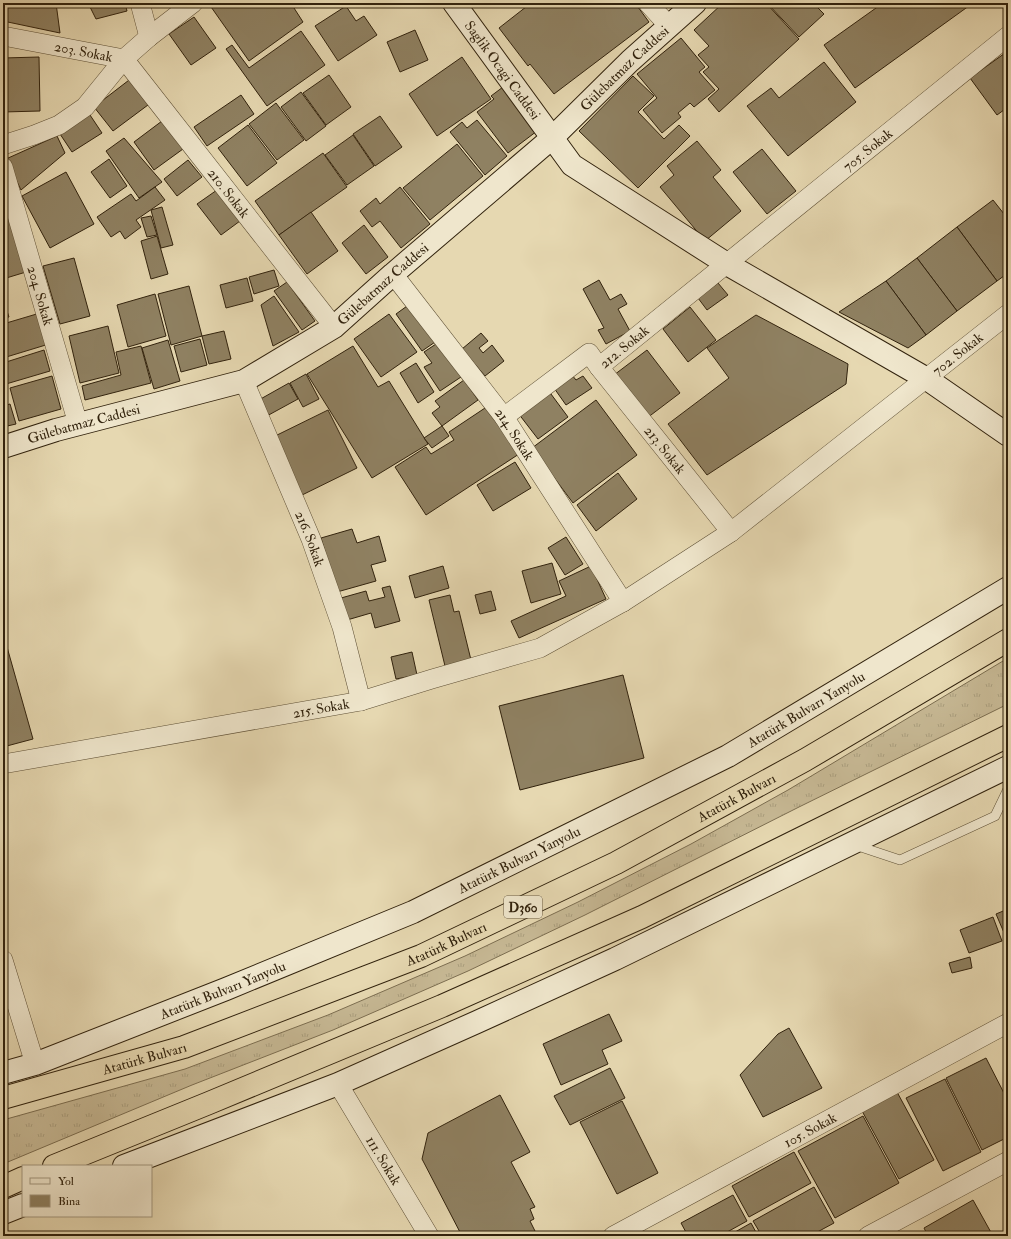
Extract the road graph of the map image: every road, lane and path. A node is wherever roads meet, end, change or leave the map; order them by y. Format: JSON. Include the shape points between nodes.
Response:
{"nodes":[{"id":1,"x":140,"y":3,"type":"edge"},
{"id":2,"x":193,"y":3,"type":"edge"},
{"id":3,"x":454,"y":3,"type":"edge"},
{"id":4,"x":648,"y":3,"type":"edge"},
{"id":5,"x":695,"y":3,"type":"edge"},
{"id":6,"x":669,"y":26,"type":"junction"},
{"id":7,"x":3,"y":36,"type":"edge"},
{"id":8,"x":1008,"y":36,"type":"edge"},
{"id":9,"x":149,"y":37,"type":"junction"},
{"id":10,"x":124,"y":59,"type":"junction"},
{"id":11,"x":552,"y":138,"type":"junction"},
{"id":12,"x":3,"y":146,"type":"edge"},
{"id":13,"x":3,"y":167,"type":"edge"},
{"id":14,"x":727,"y":264,"type":"junction"},
{"id":15,"x":393,"y":274,"type":"junction"},
{"id":16,"x":1008,"y":314,"type":"edge"},
{"id":17,"x":334,"y":327,"type":"junction"},
{"id":18,"x":600,"y":367,"type":"junction"},
{"id":19,"x":927,"y":379,"type":"junction"},
{"id":20,"x":244,"y":381,"type":"junction"},
{"id":21,"x":504,"y":416,"type":"junction"},
{"id":22,"x":78,"y":424,"type":"junction"},
{"id":23,"x":1008,"y":435,"type":"edge"},
{"id":24,"x":3,"y":447,"type":"edge"},
{"id":25,"x":731,"y":532,"type":"junction"},
{"id":26,"x":1008,"y":588,"type":"edge"},
{"id":27,"x":623,"y":602,"type":"junction"},
{"id":28,"x":1008,"y":640,"type":"edge"},
{"id":29,"x":361,"y":701,"type":"junction"},
{"id":30,"x":1008,"y":736,"type":"edge"},
{"id":31,"x":3,"y":764,"type":"edge"},
{"id":32,"x":1008,"y":767,"type":"edge"},
{"id":33,"x":1008,"y":789,"type":"edge"},
{"id":34,"x":838,"y":821,"type":"junction"},
{"id":35,"x":850,"y":844,"type":"junction"},
{"id":36,"x":3,"y":960,"type":"edge"},
{"id":37,"x":1008,"y":1023,"type":"edge"},
{"id":38,"x":35,"y":1064,"type":"junction"},
{"id":39,"x":3,"y":1073,"type":"edge"},
{"id":40,"x":338,"y":1084,"type":"junction"},
{"id":41,"x":3,"y":1098,"type":"edge"},
{"id":42,"x":1008,"y":1160,"type":"edge"},
{"id":43,"x":56,"y":1165,"type":"edge"},
{"id":44,"x":127,"y":1165,"type":"edge"},
{"id":45,"x":22,"y":1178,"type":"edge"},
{"id":46,"x":3,"y":1186,"type":"edge"},
{"id":47,"x":22,"y":1205,"type":"edge"},
{"id":48,"x":3,"y":1213,"type":"edge"},
{"id":49,"x":429,"y":1236,"type":"edge"},
{"id":50,"x":613,"y":1236,"type":"edge"},
{"id":51,"x":868,"y":1236,"type":"edge"}],
"edges":[{"from":1,"to":9,"type":"street"},
{"from":2,"to":9,"type":"street","name":"203. Sokak"},
{"from":3,"to":11,"type":"street","name":"Saglik Ocagi Caddesi"},
{"from":4,"to":6,"type":"street"},
{"from":5,"to":6,"type":"street","name":"Gülebatmaz Caddesi"},
{"from":6,"to":11,"type":"street","name":"Gülebatmaz Caddesi"},
{"from":7,"to":10,"type":"street","name":"203. Sokak"},
{"from":8,"to":14,"type":"street","name":"705. Sokak"},
{"from":9,"to":10,"type":"street","name":"203. Sokak"},
{"from":10,"to":12,"type":"street","via":[[85,107],[58,125]]},
{"from":10,"to":17,"type":"street","name":"210. Sokak"},
{"from":11,"to":14,"type":"street","name":"Saglik Ocagi Caddesi","via":[[572,165]]},
{"from":11,"to":15,"type":"street","name":"Gülebatmaz Caddesi"},
{"from":13,"to":22,"type":"street","name":"204. Sokak"},
{"from":14,"to":18,"type":"street","name":"212. Sokak"},
{"from":14,"to":19,"type":"street","name":"Saglik Ocagi Caddesi"},
{"from":15,"to":17,"type":"street","name":"Gülebatmaz Caddesi"},
{"from":15,"to":21,"type":"street","name":"214. Sokak"},
{"from":16,"to":19,"type":"street","name":"702. Sokak"},
{"from":17,"to":20,"type":"street","name":"Gülebatmaz Caddesi"},
{"from":18,"to":21,"type":"street","name":"212. Sokak","via":[[589,354]]},
{"from":18,"to":25,"type":"street","name":"213. Sokak"},
{"from":19,"to":23,"type":"street","name":"Saglik Ocagi Caddesi"},
{"from":19,"to":25,"type":"street","name":"702. Sokak"},
{"from":20,"to":22,"type":"street","name":"Gülebatmaz Caddesi"},
{"from":20,"to":29,"type":"street","name":"216. Sokak","via":[[311,539],[342,627]]},
{"from":21,"to":27,"type":"street","name":"214. Sokak"},
{"from":22,"to":24,"type":"street","name":"Gülebatmaz Caddesi"},
{"from":25,"to":27,"type":"street","name":"215. Sokak"},
{"from":26,"to":38,"type":"street","name":"Atatürk Bulvarı Yanyolu","via":[[728,756],[421,908],[226,989]]},
{"from":27,"to":29,"type":"street","name":"215. Sokak","via":[[540,648]]},
{"from":28,"to":41,"type":"highway","name":"Atatürk Bulvarı","number":"D360","via":[[805,760],[616,863],[421,956],[184,1047]]},
{"from":29,"to":31,"type":"street","name":"215. Sokak"},
{"from":30,"to":34,"type":"highway"},
{"from":32,"to":35,"type":"street"},
{"from":33,"to":35,"type":"lane","via":[[995,816],[900,860]]},
{"from":34,"to":35,"type":"street"},
{"from":34,"to":43,"type":"highway","via":[[642,917],[442,1006]]},
{"from":35,"to":40,"type":"street","via":[[615,959]]},
{"from":36,"to":38,"type":"street"},
{"from":37,"to":50,"type":"street","name":"105. Sokak"},
{"from":38,"to":39,"type":"street","name":"Atatürk Bulvarı Yanyolu"},
{"from":40,"to":44,"type":"street"},
{"from":40,"to":49,"type":"street","name":"111. Sokak"},
{"from":42,"to":51,"type":"street"},
{"from":45,"to":46,"type":"highway"},
{"from":47,"to":48,"type":"street"}]}
